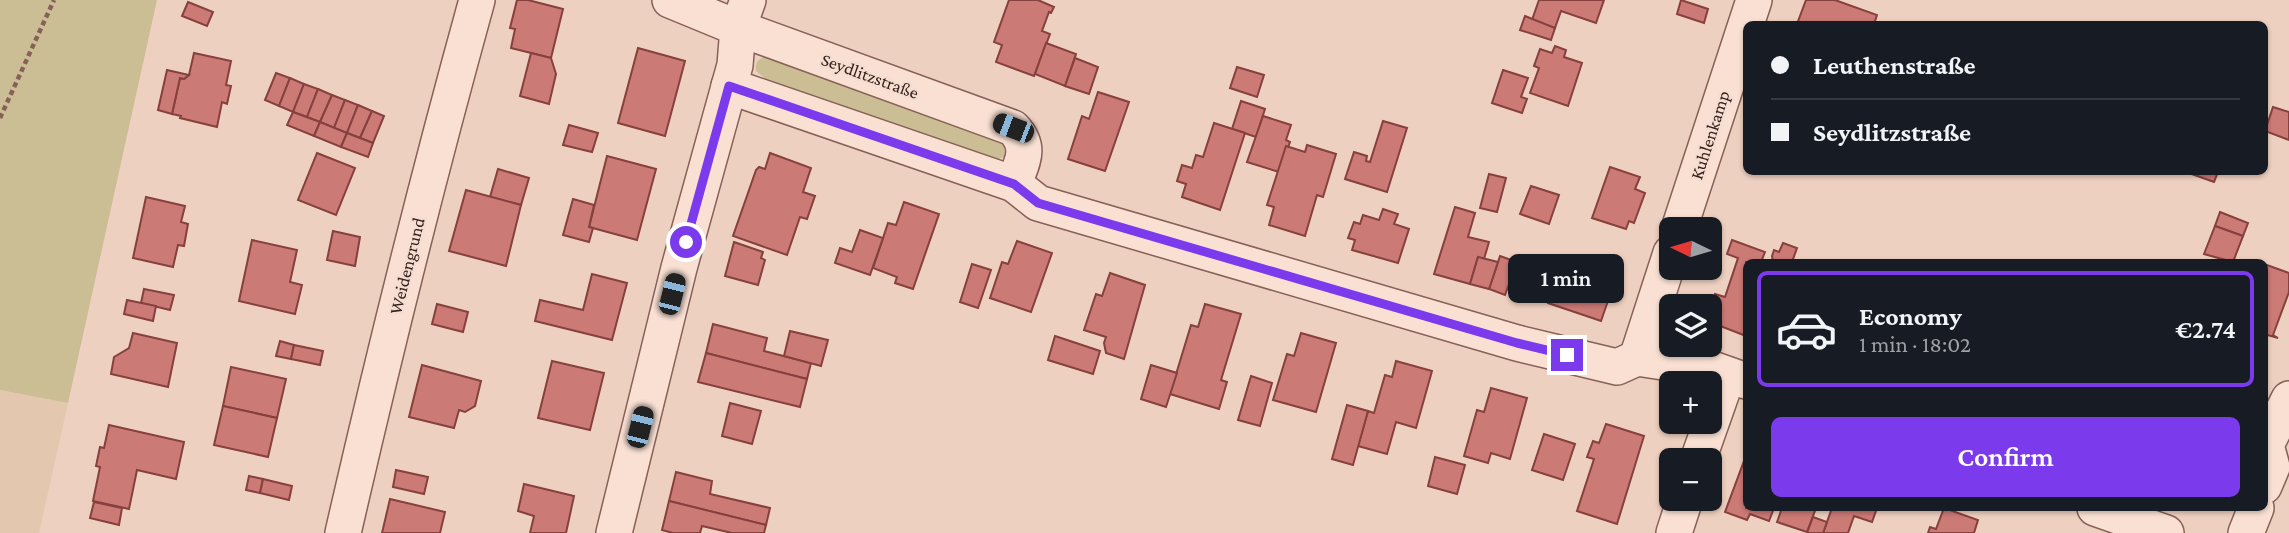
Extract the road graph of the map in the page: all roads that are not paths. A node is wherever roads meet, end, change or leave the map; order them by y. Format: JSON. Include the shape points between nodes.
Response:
{"nodes":[{"id":1,"x":477,"y":0,"type":"edge"},
{"id":2,"x":670,"y":0,"type":"edge"},
{"id":3,"x":1754,"y":0,"type":"edge"},
{"id":4,"x":743,"y":14,"type":"edge"},
{"id":5,"x":1747,"y":21,"type":"edge"},
{"id":6,"x":1743,"y":34,"type":"edge"},
{"id":7,"x":729,"y":86,"type":"junction"},
{"id":8,"x":1014,"y":184,"type":"junction"},
{"id":9,"x":1683,"y":217,"type":"edge"},
{"id":10,"x":1662,"y":280,"type":"edge"},
{"id":11,"x":1637,"y":358,"type":"junction"},
{"id":12,"x":1737,"y":378,"type":"edge"},
{"id":13,"x":2289,"y":399,"type":"edge"},
{"id":14,"x":2268,"y":441,"type":"edge"},
{"id":15,"x":1705,"y":448,"type":"edge"},
{"id":16,"x":2268,"y":452,"type":"edge"},
{"id":17,"x":2268,"y":476,"type":"edge"},
{"id":18,"x":1681,"y":511,"type":"edge"},
{"id":19,"x":2104,"y":511,"type":"edge"},
{"id":20,"x":2255,"y":511,"type":"edge"},
{"id":21,"x":343,"y":533,"type":"edge"},
{"id":22,"x":614,"y":533,"type":"edge"},
{"id":23,"x":1674,"y":533,"type":"edge"},
{"id":24,"x":2166,"y":533,"type":"edge"},
{"id":25,"x":2246,"y":533,"type":"edge"}],
"edges":[{"from":1,"to":21,"type":"street","name":"Weidengrund","via":[[384,355]]},
{"from":2,"to":4,"type":"street","name":"Seydlitzstraße"},
{"from":3,"to":5,"type":"street","name":"Kuhlenkamp"},
{"from":4,"to":7,"type":"street"},
{"from":4,"to":8,"type":"street","name":"Seydlitzstraße","via":[[1013,128],[1026,150]]},
{"from":6,"to":9,"type":"street","name":"Kuhlenkamp"},
{"from":7,"to":8,"type":"street"},
{"from":7,"to":22,"type":"street"},
{"from":8,"to":11,"type":"street","via":[[1038,203],[1517,343],[1617,367]]},
{"from":10,"to":11,"type":"street"},
{"from":11,"to":12,"type":"street","via":[[1715,370]]},
{"from":12,"to":15,"type":"street"},
{"from":13,"to":14,"type":"street"},
{"from":16,"to":17,"type":"street","via":[[2272,467]]},
{"from":18,"to":23,"type":"street"},
{"from":19,"to":24,"type":"street"},
{"from":20,"to":25,"type":"street"}]}
